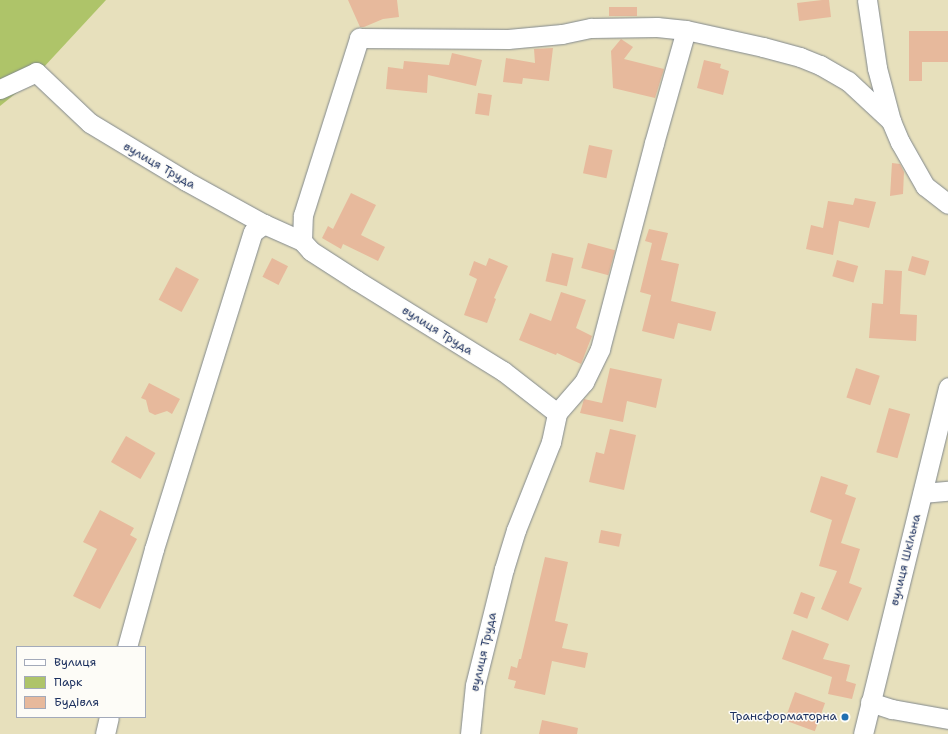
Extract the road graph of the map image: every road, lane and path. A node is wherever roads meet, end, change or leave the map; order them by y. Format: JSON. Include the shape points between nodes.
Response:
{"nodes":[{"id":1,"x":867,"y":0,"type":"edge"},
{"id":2,"x":686,"y":30,"type":"junction"},
{"id":3,"x":0,"y":89,"type":"edge"},
{"id":4,"x":892,"y":121,"type":"junction"},
{"id":5,"x":948,"y":204,"type":"edge"},
{"id":6,"x":264,"y":224,"type":"junction"},
{"id":7,"x":302,"y":241,"type":"junction"},
{"id":8,"x":948,"y":387,"type":"edge"},
{"id":9,"x":557,"y":413,"type":"junction"},
{"id":10,"x":948,"y":492,"type":"edge"},
{"id":11,"x":923,"y":493,"type":"junction"},
{"id":12,"x":127,"y":646,"type":"edge"},
{"id":13,"x":870,"y":702,"type":"junction"},
{"id":14,"x":109,"y":718,"type":"edge"},
{"id":15,"x":948,"y":719,"type":"edge"},
{"id":16,"x":105,"y":734,"type":"edge"},
{"id":17,"x":470,"y":734,"type":"edge"},
{"id":18,"x":863,"y":734,"type":"edge"}],
"edges":[{"from":1,"to":4,"type":"street","via":[[877,68]]},
{"from":2,"to":4,"type":"street","via":[[763,46],[820,65],[848,81]]},
{"from":2,"to":7,"type":"street","via":[[591,28],[562,34],[508,39],[359,38],[303,215]]},
{"from":2,"to":9,"type":"street","via":[[600,349],[584,382]]},
{"from":3,"to":6,"type":"street","name":"вулиця Труда","via":[[36,72],[90,123],[133,151]]},
{"from":4,"to":5,"type":"street","via":[[900,142],[924,186]]},
{"from":6,"to":7,"type":"street","name":"вулиця Труда"},
{"from":6,"to":12,"type":"street","via":[[252,232],[154,549]]},
{"from":7,"to":9,"type":"street","name":"вулиця Труда","via":[[311,251],[503,371]]},
{"from":8,"to":11,"type":"street","name":"вулиця Шкільна"},
{"from":9,"to":17,"type":"street","name":"вулиця Труда","via":[[551,442],[516,530],[504,569],[475,685]]},
{"from":10,"to":11,"type":"street"},
{"from":11,"to":13,"type":"street","name":"вулиця Шкільна"},
{"from":13,"to":15,"type":"street","via":[[892,709]]},
{"from":13,"to":18,"type":"street","name":"вулиця Шкільна"},
{"from":14,"to":16,"type":"street"}]}
